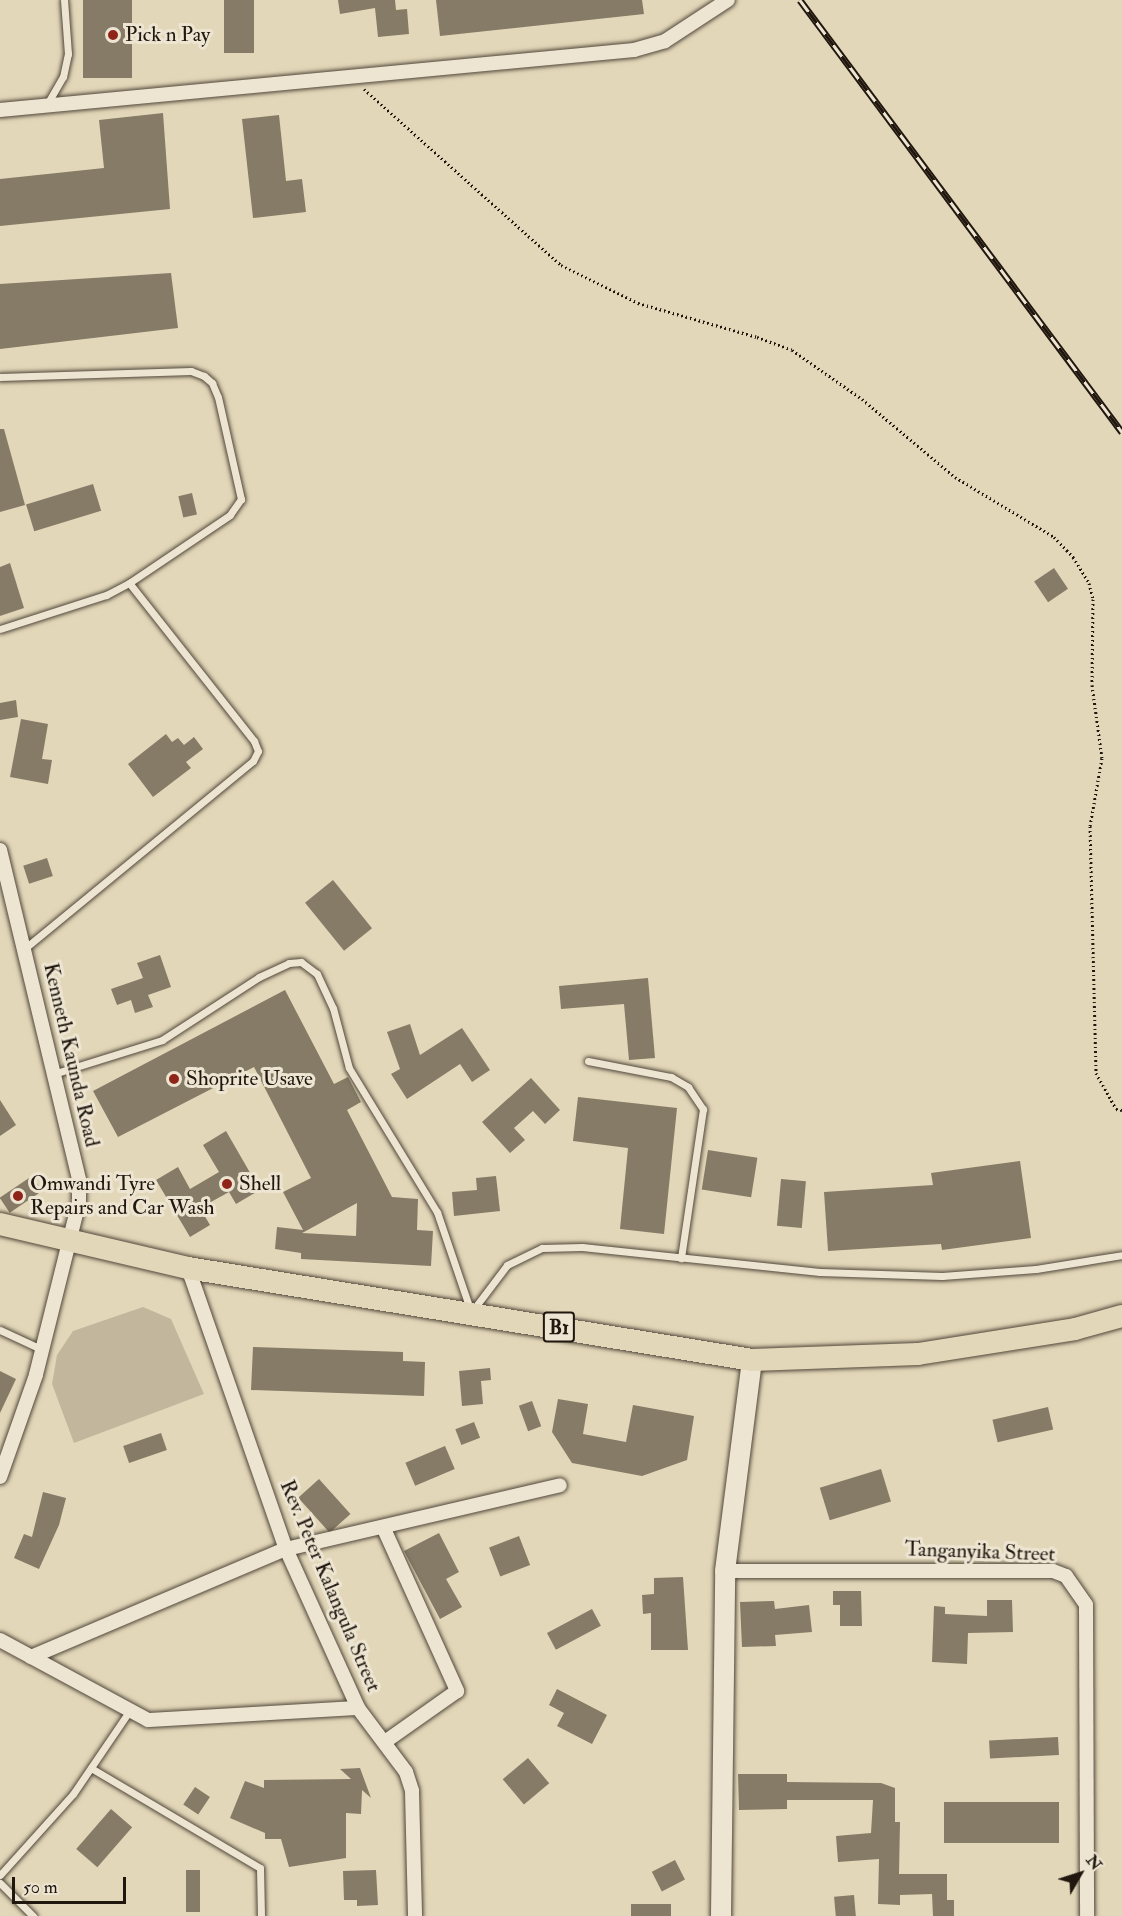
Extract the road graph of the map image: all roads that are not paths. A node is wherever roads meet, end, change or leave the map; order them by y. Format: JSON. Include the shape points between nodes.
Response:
{"nodes":[{"id":1,"x":64,"y":0,"type":"edge"},
{"id":2,"x":728,"y":0,"type":"edge"},
{"id":3,"x":46,"y":106,"type":"junction"},
{"id":4,"x":0,"y":110,"type":"edge"},
{"id":5,"x":0,"y":377,"type":"edge"},
{"id":6,"x":129,"y":583,"type":"junction"},
{"id":7,"x":0,"y":629,"type":"edge"},
{"id":8,"x":0,"y":850,"type":"edge"},
{"id":9,"x":24,"y":949,"type":"junction"},
{"id":10,"x":588,"y":1061,"type":"dead end"},
{"id":11,"x":54,"y":1074,"type":"junction"},
{"id":12,"x":0,"y":1224,"type":"edge"},
{"id":13,"x":72,"y":1241,"type":"junction"},
{"id":14,"x":1122,"y":1255,"type":"edge"},
{"id":15,"x":681,"y":1258,"type":"junction"},
{"id":16,"x":188,"y":1268,"type":"junction"},
{"id":17,"x":471,"y":1312,"type":"junction"},
{"id":18,"x":1122,"y":1316,"type":"edge"},
{"id":19,"x":0,"y":1330,"type":"edge"},
{"id":20,"x":43,"y":1350,"type":"junction"},
{"id":21,"x":752,"y":1360,"type":"junction"},
{"id":22,"x":0,"y":1477,"type":"edge"},
{"id":23,"x":560,"y":1485,"type":"dead end"},
{"id":24,"x":384,"y":1529,"type":"junction"},
{"id":25,"x":286,"y":1549,"type":"junction"},
{"id":26,"x":725,"y":1571,"type":"junction"},
{"id":27,"x":0,"y":1640,"type":"edge"},
{"id":28,"x":31,"y":1658,"type":"junction"},
{"id":29,"x":358,"y":1708,"type":"junction"},
{"id":30,"x":130,"y":1710,"type":"junction"},
{"id":31,"x":386,"y":1741,"type":"junction"},
{"id":32,"x":91,"y":1768,"type":"junction"},
{"id":33,"x":0,"y":1875,"type":"edge"},
{"id":34,"x":0,"y":1882,"type":"edge"},
{"id":35,"x":33,"y":1916,"type":"edge"},
{"id":36,"x":261,"y":1916,"type":"edge"},
{"id":37,"x":415,"y":1916,"type":"edge"},
{"id":38,"x":721,"y":1916,"type":"edge"},
{"id":39,"x":1087,"y":1916,"type":"edge"}],
"edges":[{"from":1,"to":3,"type":"lane","via":[[69,54],[63,77]]},
{"from":2,"to":3,"type":"street","via":[[650,47]]},
{"from":3,"to":4,"type":"street"},
{"from":5,"to":6,"type":"lane","via":[[191,371],[212,383],[241,499],[238,508]]},
{"from":6,"to":7,"type":"lane","via":[[106,595]]},
{"from":6,"to":9,"type":"lane","via":[[258,751],[253,761]]},
{"from":8,"to":9,"type":"street","name":"Kenneth Kaunda Road"},
{"from":9,"to":11,"type":"street","name":"Kenneth Kaunda Road"},
{"from":10,"to":15,"type":"lane","via":[[671,1077],[688,1087],[703,1109]]},
{"from":11,"to":13,"type":"street","name":"Kenneth Kaunda Road","via":[[79,1180]]},
{"from":11,"to":17,"type":"lane","via":[[162,1040],[259,977],[289,963],[301,962],[317,974],[333,1008],[349,1068],[437,1212]]},
{"from":12,"to":13,"type":"main road","number":"B1"},
{"from":13,"to":16,"type":"main road","number":"B1"},
{"from":13,"to":20,"type":"street","name":"Kenneth Kaunda Road"},
{"from":14,"to":15,"type":"lane","via":[[1036,1269],[942,1276],[820,1272]]},
{"from":15,"to":17,"type":"lane","via":[[567,1246],[542,1248],[507,1265]]},
{"from":16,"to":17,"type":"main road","number":"B1"},
{"from":16,"to":25,"type":"street","name":"Rev. Peter Kalangula Street"},
{"from":17,"to":21,"type":"main road","number":"B1"},
{"from":18,"to":21,"type":"main road","number":"B1","via":[[1074,1329],[918,1354]]},
{"from":19,"to":20,"type":"lane"},
{"from":20,"to":22,"type":"street","name":"Kenneth Kaunda Road"},
{"from":21,"to":26,"type":"street"},
{"from":23,"to":24,"type":"street"},
{"from":24,"to":25,"type":"street"},
{"from":24,"to":31,"type":"street","via":[[457,1691]]},
{"from":25,"to":28,"type":"street"},
{"from":25,"to":29,"type":"street","name":"Rev. Peter Kalangula Street"},
{"from":26,"to":38,"type":"street"},
{"from":26,"to":39,"type":"street","name":"Tanganyika Street","via":[[1053,1571],[1066,1576],[1086,1605]]},
{"from":27,"to":28,"type":"street"},
{"from":28,"to":30,"type":"street"},
{"from":29,"to":30,"type":"street","via":[[148,1720]]},
{"from":29,"to":31,"type":"street","name":"Rev. Peter Kalangula Street"},
{"from":30,"to":32,"type":"lane"},
{"from":31,"to":37,"type":"street","name":"Rev. Peter Kalangula Street","via":[[406,1772],[412,1791]]},
{"from":32,"to":33,"type":"lane"},
{"from":32,"to":36,"type":"lane","via":[[261,1868]]},
{"from":34,"to":35,"type":"lane"}]}
